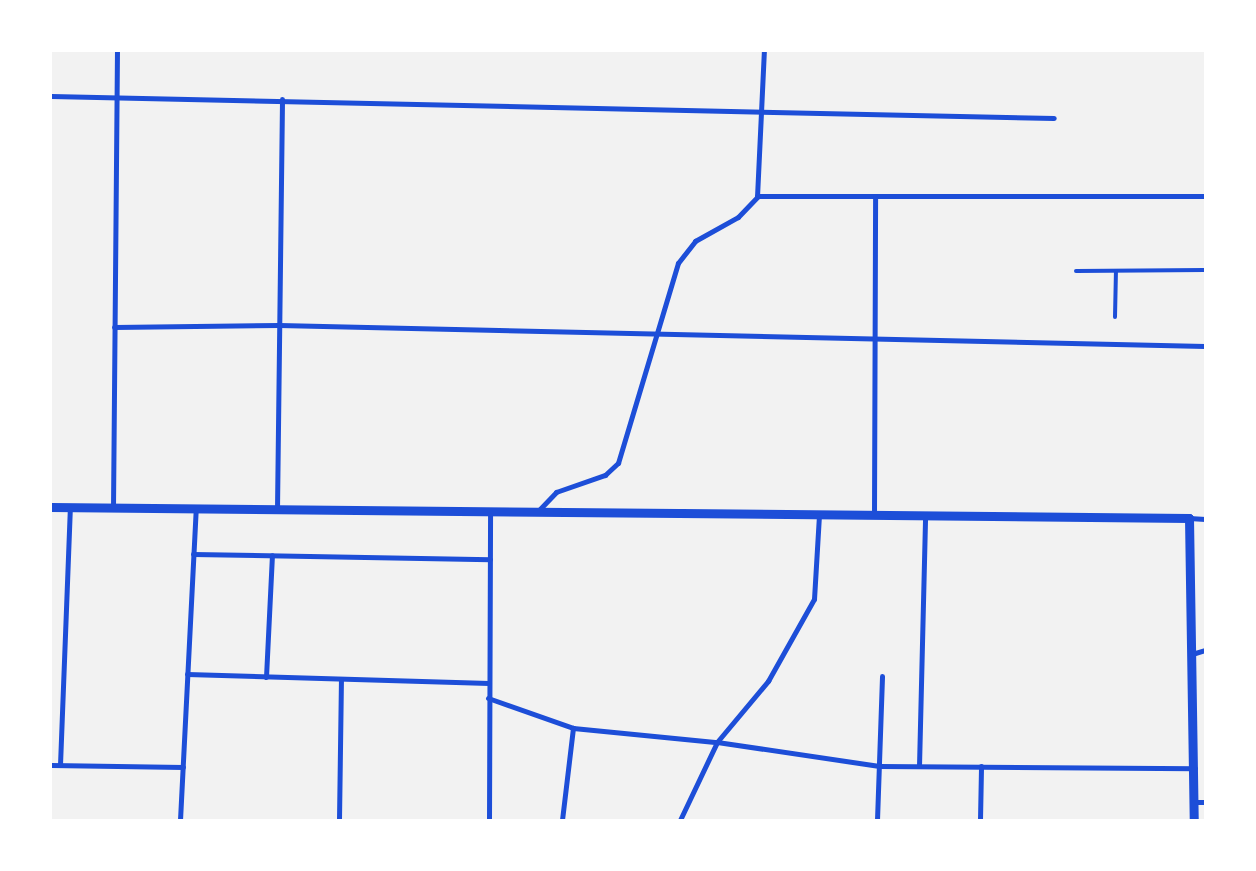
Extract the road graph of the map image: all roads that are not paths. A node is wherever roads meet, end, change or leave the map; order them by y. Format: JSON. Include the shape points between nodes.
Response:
{"nodes":[{"id":1,"x":117,"y":51,"type":"edge"},
{"id":2,"x":764,"y":51,"type":"edge"},
{"id":3,"x":51,"y":96,"type":"edge"},
{"id":4,"x":118,"y":96,"type":"junction"},
{"id":5,"x":282,"y":99,"type":"junction"},
{"id":6,"x":763,"y":111,"type":"junction"},
{"id":7,"x":1054,"y":118,"type":"dead end"},
{"id":8,"x":757,"y":196,"type":"junction"},
{"id":9,"x":875,"y":196,"type":"junction"},
{"id":10,"x":1205,"y":196,"type":"edge"},
{"id":11,"x":1205,"y":270,"type":"edge"},
{"id":12,"x":1076,"y":271,"type":"dead end"},
{"id":13,"x":1116,"y":271,"type":"junction"},
{"id":14,"x":1115,"y":317,"type":"dead end"},
{"id":15,"x":279,"y":325,"type":"junction"},
{"id":16,"x":114,"y":327,"type":"junction"},
{"id":17,"x":655,"y":336,"type":"junction"},
{"id":18,"x":875,"y":342,"type":"junction"},
{"id":19,"x":1205,"y":346,"type":"edge"},
{"id":20,"x":51,"y":507,"type":"edge"},
{"id":21,"x":70,"y":508,"type":"junction"},
{"id":22,"x":113,"y":508,"type":"junction"},
{"id":23,"x":196,"y":508,"type":"junction"},
{"id":24,"x":277,"y":510,"type":"junction"},
{"id":25,"x":490,"y":512,"type":"junction"},
{"id":26,"x":537,"y":512,"type":"junction"},
{"id":27,"x":819,"y":515,"type":"junction"},
{"id":28,"x":874,"y":516,"type":"junction"},
{"id":29,"x":924,"y":516,"type":"junction"},
{"id":30,"x":1190,"y":518,"type":"junction"},
{"id":31,"x":1205,"y":519,"type":"edge"},
{"id":32,"x":193,"y":554,"type":"junction"},
{"id":33,"x":272,"y":555,"type":"junction"},
{"id":34,"x":490,"y":559,"type":"junction"},
{"id":35,"x":1205,"y":650,"type":"edge"},
{"id":36,"x":1192,"y":654,"type":"junction"},
{"id":37,"x":187,"y":674,"type":"junction"},
{"id":38,"x":882,"y":676,"type":"dead end"},
{"id":39,"x":266,"y":677,"type":"junction"},
{"id":40,"x":341,"y":679,"type":"junction"},
{"id":41,"x":489,"y":683,"type":"junction"},
{"id":42,"x":488,"y":698,"type":"junction"},
{"id":43,"x":573,"y":728,"type":"junction"},
{"id":44,"x":717,"y":742,"type":"junction"},
{"id":45,"x":51,"y":764,"type":"edge"},
{"id":46,"x":60,"y":765,"type":"junction"},
{"id":47,"x":183,"y":766,"type":"junction"},
{"id":48,"x":879,"y":766,"type":"junction"},
{"id":49,"x":919,"y":766,"type":"junction"},
{"id":50,"x":981,"y":766,"type":"junction"},
{"id":51,"x":1195,"y":768,"type":"junction"},
{"id":52,"x":1200,"y":802,"type":"edge"},
{"id":53,"x":180,"y":820,"type":"edge"},
{"id":54,"x":340,"y":820,"type":"edge"},
{"id":55,"x":489,"y":820,"type":"edge"},
{"id":56,"x":562,"y":820,"type":"edge"},
{"id":57,"x":680,"y":820,"type":"edge"},
{"id":58,"x":878,"y":820,"type":"edge"},
{"id":59,"x":980,"y":820,"type":"edge"},
{"id":60,"x":1194,"y":820,"type":"edge"}],
"edges":[{"from":1,"to":4,"type":"street"},
{"from":2,"to":6,"type":"street"},
{"from":3,"to":4,"type":"street"},
{"from":4,"to":5,"type":"street"},
{"from":4,"to":16,"type":"street"},
{"from":5,"to":6,"type":"street"},
{"from":5,"to":15,"type":"street"},
{"from":6,"to":7,"type":"street"},
{"from":6,"to":8,"type":"street"},
{"from":8,"to":9,"type":"street"},
{"from":8,"to":17,"type":"street","via":[[738,217],[703,235],[683,254],[671,280]]},
{"from":9,"to":10,"type":"street"},
{"from":9,"to":18,"type":"street"},
{"from":11,"to":13,"type":"lane"},
{"from":12,"to":13,"type":"lane"},
{"from":13,"to":14,"type":"lane"},
{"from":15,"to":16,"type":"street"},
{"from":15,"to":17,"type":"street"},
{"from":15,"to":24,"type":"street"},
{"from":16,"to":22,"type":"street"},
{"from":17,"to":18,"type":"street"},
{"from":17,"to":26,"type":"street","via":[[619,461],[606,474],[556,492]]},
{"from":18,"to":19,"type":"street"},
{"from":18,"to":28,"type":"street"},
{"from":20,"to":21,"type":"street"},
{"from":21,"to":22,"type":"street"},
{"from":21,"to":46,"type":"street"},
{"from":22,"to":23,"type":"street"},
{"from":23,"to":24,"type":"street"},
{"from":23,"to":32,"type":"street"},
{"from":24,"to":25,"type":"street"},
{"from":25,"to":26,"type":"street"},
{"from":25,"to":34,"type":"street"},
{"from":26,"to":27,"type":"street"},
{"from":27,"to":28,"type":"street"},
{"from":27,"to":44,"type":"street","via":[[814,599],[768,681]]},
{"from":28,"to":29,"type":"street"},
{"from":29,"to":30,"type":"street"},
{"from":29,"to":49,"type":"street"},
{"from":30,"to":31,"type":"street"},
{"from":30,"to":36,"type":"street"},
{"from":32,"to":33,"type":"street"},
{"from":32,"to":37,"type":"street"},
{"from":33,"to":34,"type":"street"},
{"from":33,"to":39,"type":"street"},
{"from":34,"to":41,"type":"street"},
{"from":35,"to":36,"type":"street"},
{"from":36,"to":51,"type":"street"},
{"from":37,"to":39,"type":"street"},
{"from":37,"to":47,"type":"street"},
{"from":38,"to":48,"type":"street"},
{"from":39,"to":40,"type":"street"},
{"from":40,"to":41,"type":"street"},
{"from":40,"to":54,"type":"street"},
{"from":41,"to":42,"type":"street"},
{"from":42,"to":43,"type":"street"},
{"from":42,"to":55,"type":"street"},
{"from":43,"to":44,"type":"street"},
{"from":43,"to":56,"type":"street"},
{"from":44,"to":48,"type":"street"},
{"from":44,"to":57,"type":"street"},
{"from":45,"to":46,"type":"street"},
{"from":46,"to":47,"type":"street"},
{"from":47,"to":53,"type":"street"},
{"from":48,"to":49,"type":"street"},
{"from":48,"to":58,"type":"street"},
{"from":49,"to":50,"type":"street"},
{"from":50,"to":51,"type":"street"},
{"from":50,"to":59,"type":"street"},
{"from":51,"to":52,"type":"street"},
{"from":52,"to":60,"type":"street"}]}
